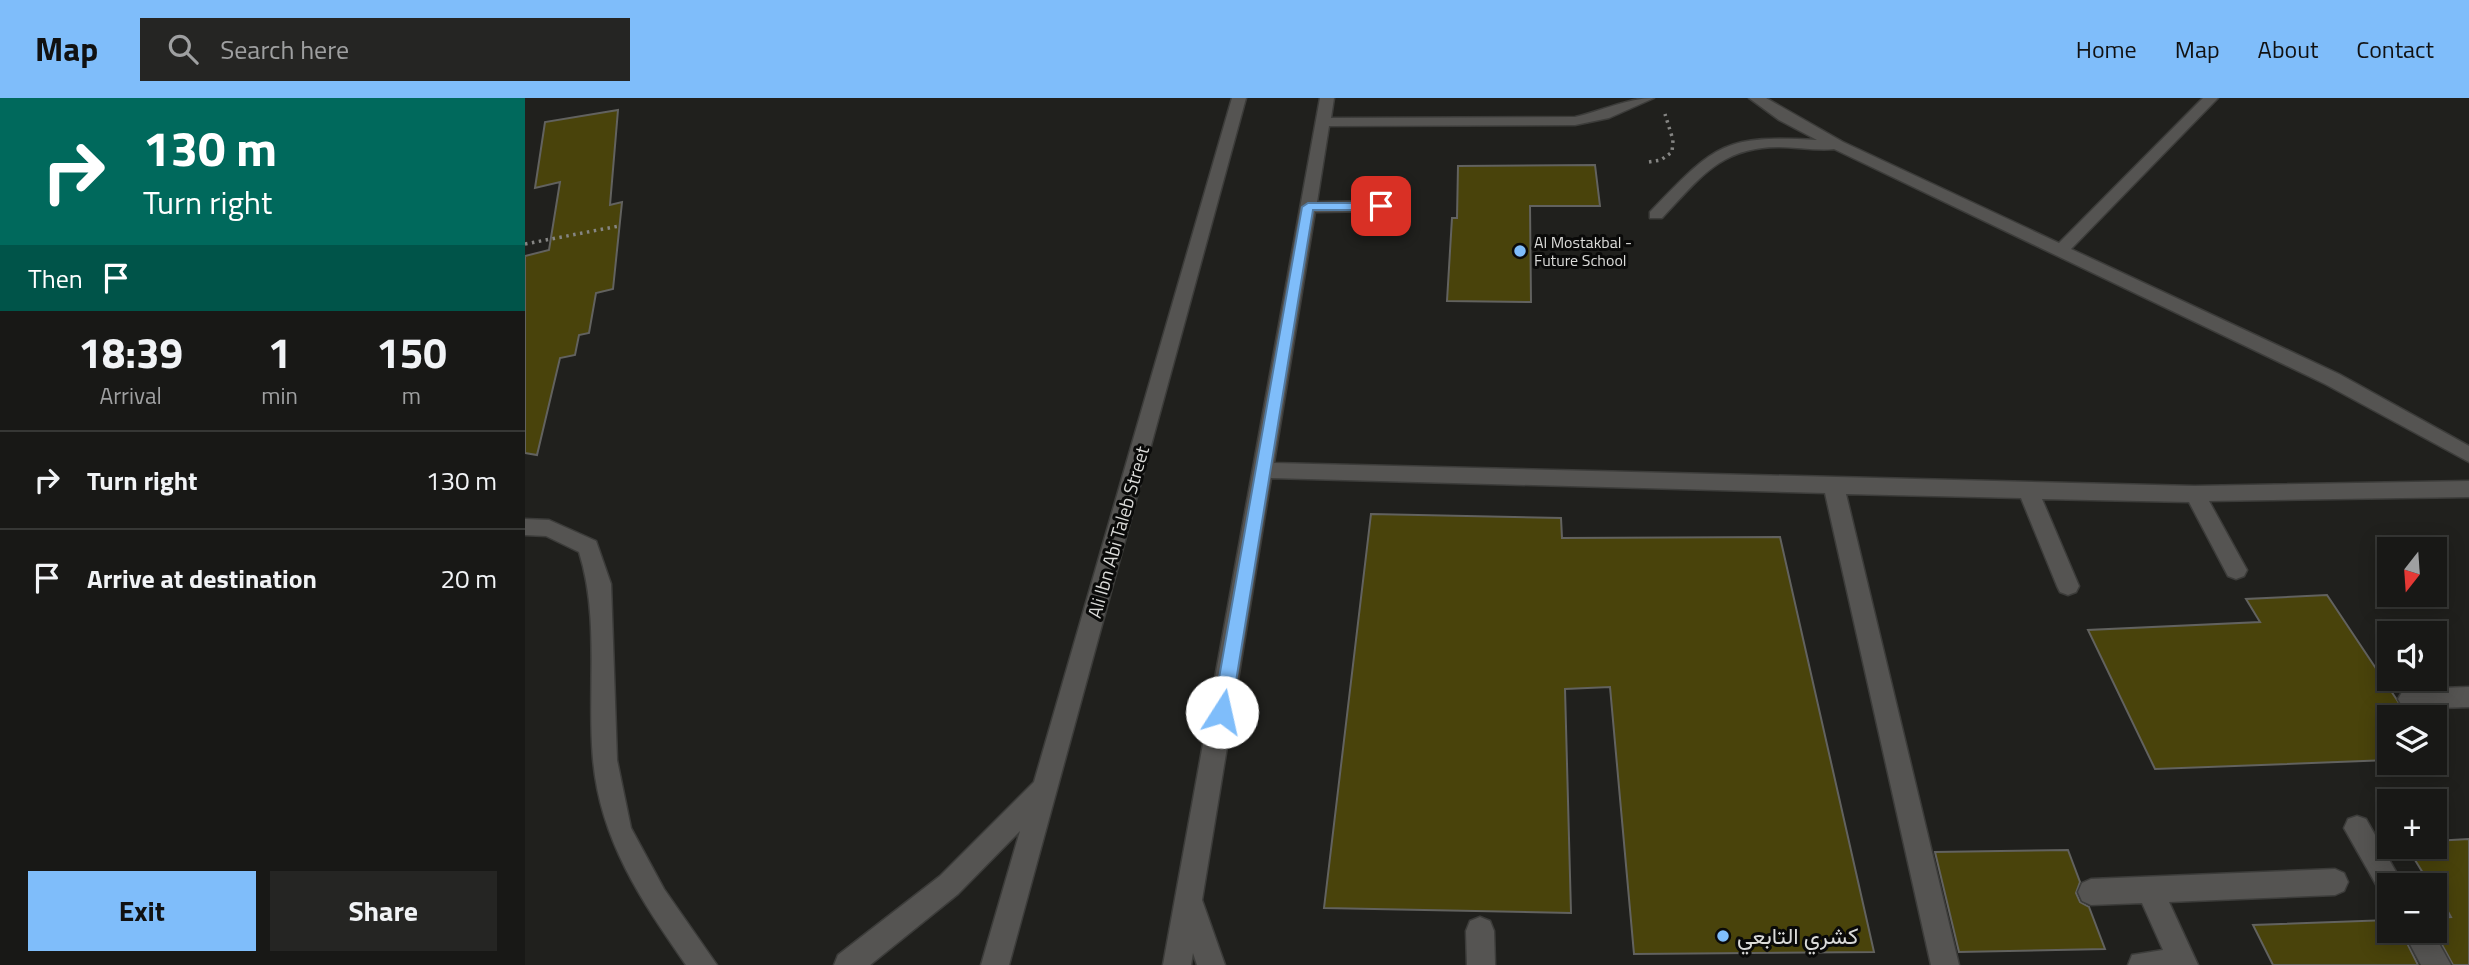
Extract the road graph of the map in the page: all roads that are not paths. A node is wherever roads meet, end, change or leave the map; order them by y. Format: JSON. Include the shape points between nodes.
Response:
{"nodes":[{"id":1,"x":1239,"y":98,"type":"edge"},
{"id":2,"x":1327,"y":98,"type":"edge"},
{"id":3,"x":1647,"y":98,"type":"edge"},
{"id":4,"x":1756,"y":98,"type":"edge"},
{"id":5,"x":2211,"y":98,"type":"edge"},
{"id":6,"x":1323,"y":122,"type":"junction"},
{"id":7,"x":1838,"y":145,"type":"junction"},
{"id":8,"x":1381,"y":206,"type":"dead end"},
{"id":9,"x":1308,"y":207,"type":"junction"},
{"id":10,"x":1655,"y":215,"type":"dead end"},
{"id":11,"x":2061,"y":250,"type":"junction"},
{"id":12,"x":2469,"y":455,"type":"edge"},
{"id":13,"x":1263,"y":470,"type":"junction"},
{"id":14,"x":1834,"y":486,"type":"junction"},
{"id":15,"x":2469,"y":489,"type":"edge"},
{"id":16,"x":2028,"y":491,"type":"junction"},
{"id":17,"x":2195,"y":494,"type":"junction"},
{"id":18,"x":525,"y":527,"type":"edge"},
{"id":19,"x":2236,"y":570,"type":"dead end"},
{"id":20,"x":2068,"y":586,"type":"dead end"},
{"id":21,"x":2469,"y":697,"type":"edge"},
{"id":22,"x":2410,"y":699,"type":"dead end"},
{"id":23,"x":1048,"y":784,"type":"junction"},
{"id":24,"x":2357,"y":828,"type":"dead end"},
{"id":25,"x":2383,"y":873,"type":"edge"},
{"id":26,"x":2335,"y":882,"type":"dead end"},
{"id":27,"x":2150,"y":889,"type":"junction"},
{"id":28,"x":2091,"y":892,"type":"dead end"},
{"id":29,"x":1189,"y":901,"type":"junction"},
{"id":30,"x":1479,"y":931,"type":"dead end"},
{"id":31,"x":2424,"y":943,"type":"edge"},
{"id":32,"x":2183,"y":964,"type":"edge"},
{"id":33,"x":703,"y":965,"type":"edge"},
{"id":34,"x":848,"y":965,"type":"edge"},
{"id":35,"x":995,"y":965,"type":"edge"},
{"id":36,"x":1177,"y":965,"type":"edge"},
{"id":37,"x":1211,"y":965,"type":"edge"},
{"id":38,"x":1481,"y":965,"type":"edge"},
{"id":39,"x":1945,"y":965,"type":"edge"},
{"id":40,"x":2142,"y":965,"type":"edge"},
{"id":41,"x":2437,"y":965,"type":"edge"}],
"edges":[{"from":1,"to":23,"type":"street","name":"Ali Ibn Abi Taleb Street"},
{"from":2,"to":6,"type":"street"},
{"from":3,"to":6,"type":"street","via":[[1575,121]]},
{"from":4,"to":7,"type":"street"},
{"from":5,"to":11,"type":"street"},
{"from":6,"to":9,"type":"street"},
{"from":7,"to":10,"type":"street","via":[[1730,149]]},
{"from":7,"to":11,"type":"street"},
{"from":8,"to":9,"type":"street"},
{"from":9,"to":13,"type":"street"},
{"from":11,"to":12,"type":"street","via":[[2332,379]]},
{"from":13,"to":14,"type":"street"},
{"from":13,"to":29,"type":"street"},
{"from":14,"to":16,"type":"street"},
{"from":14,"to":39,"type":"street"},
{"from":15,"to":17,"type":"street"},
{"from":16,"to":17,"type":"street"},
{"from":16,"to":20,"type":"street"},
{"from":17,"to":19,"type":"street"},
{"from":18,"to":33,"type":"street","via":[[549,528],[587,547],[600,584],[605,760],[619,831],[655,898]]},
{"from":21,"to":22,"type":"street"},
{"from":23,"to":34,"type":"street","via":[[949,885]]},
{"from":23,"to":35,"type":"street","name":"Ali Ibn Abi Taleb Street"},
{"from":24,"to":25,"type":"street"},
{"from":26,"to":27,"type":"street"},
{"from":27,"to":28,"type":"street"},
{"from":27,"to":32,"type":"street"},
{"from":29,"to":36,"type":"street"},
{"from":29,"to":37,"type":"street"},
{"from":30,"to":38,"type":"street"},
{"from":31,"to":41,"type":"street"},
{"from":32,"to":40,"type":"street"}]}
